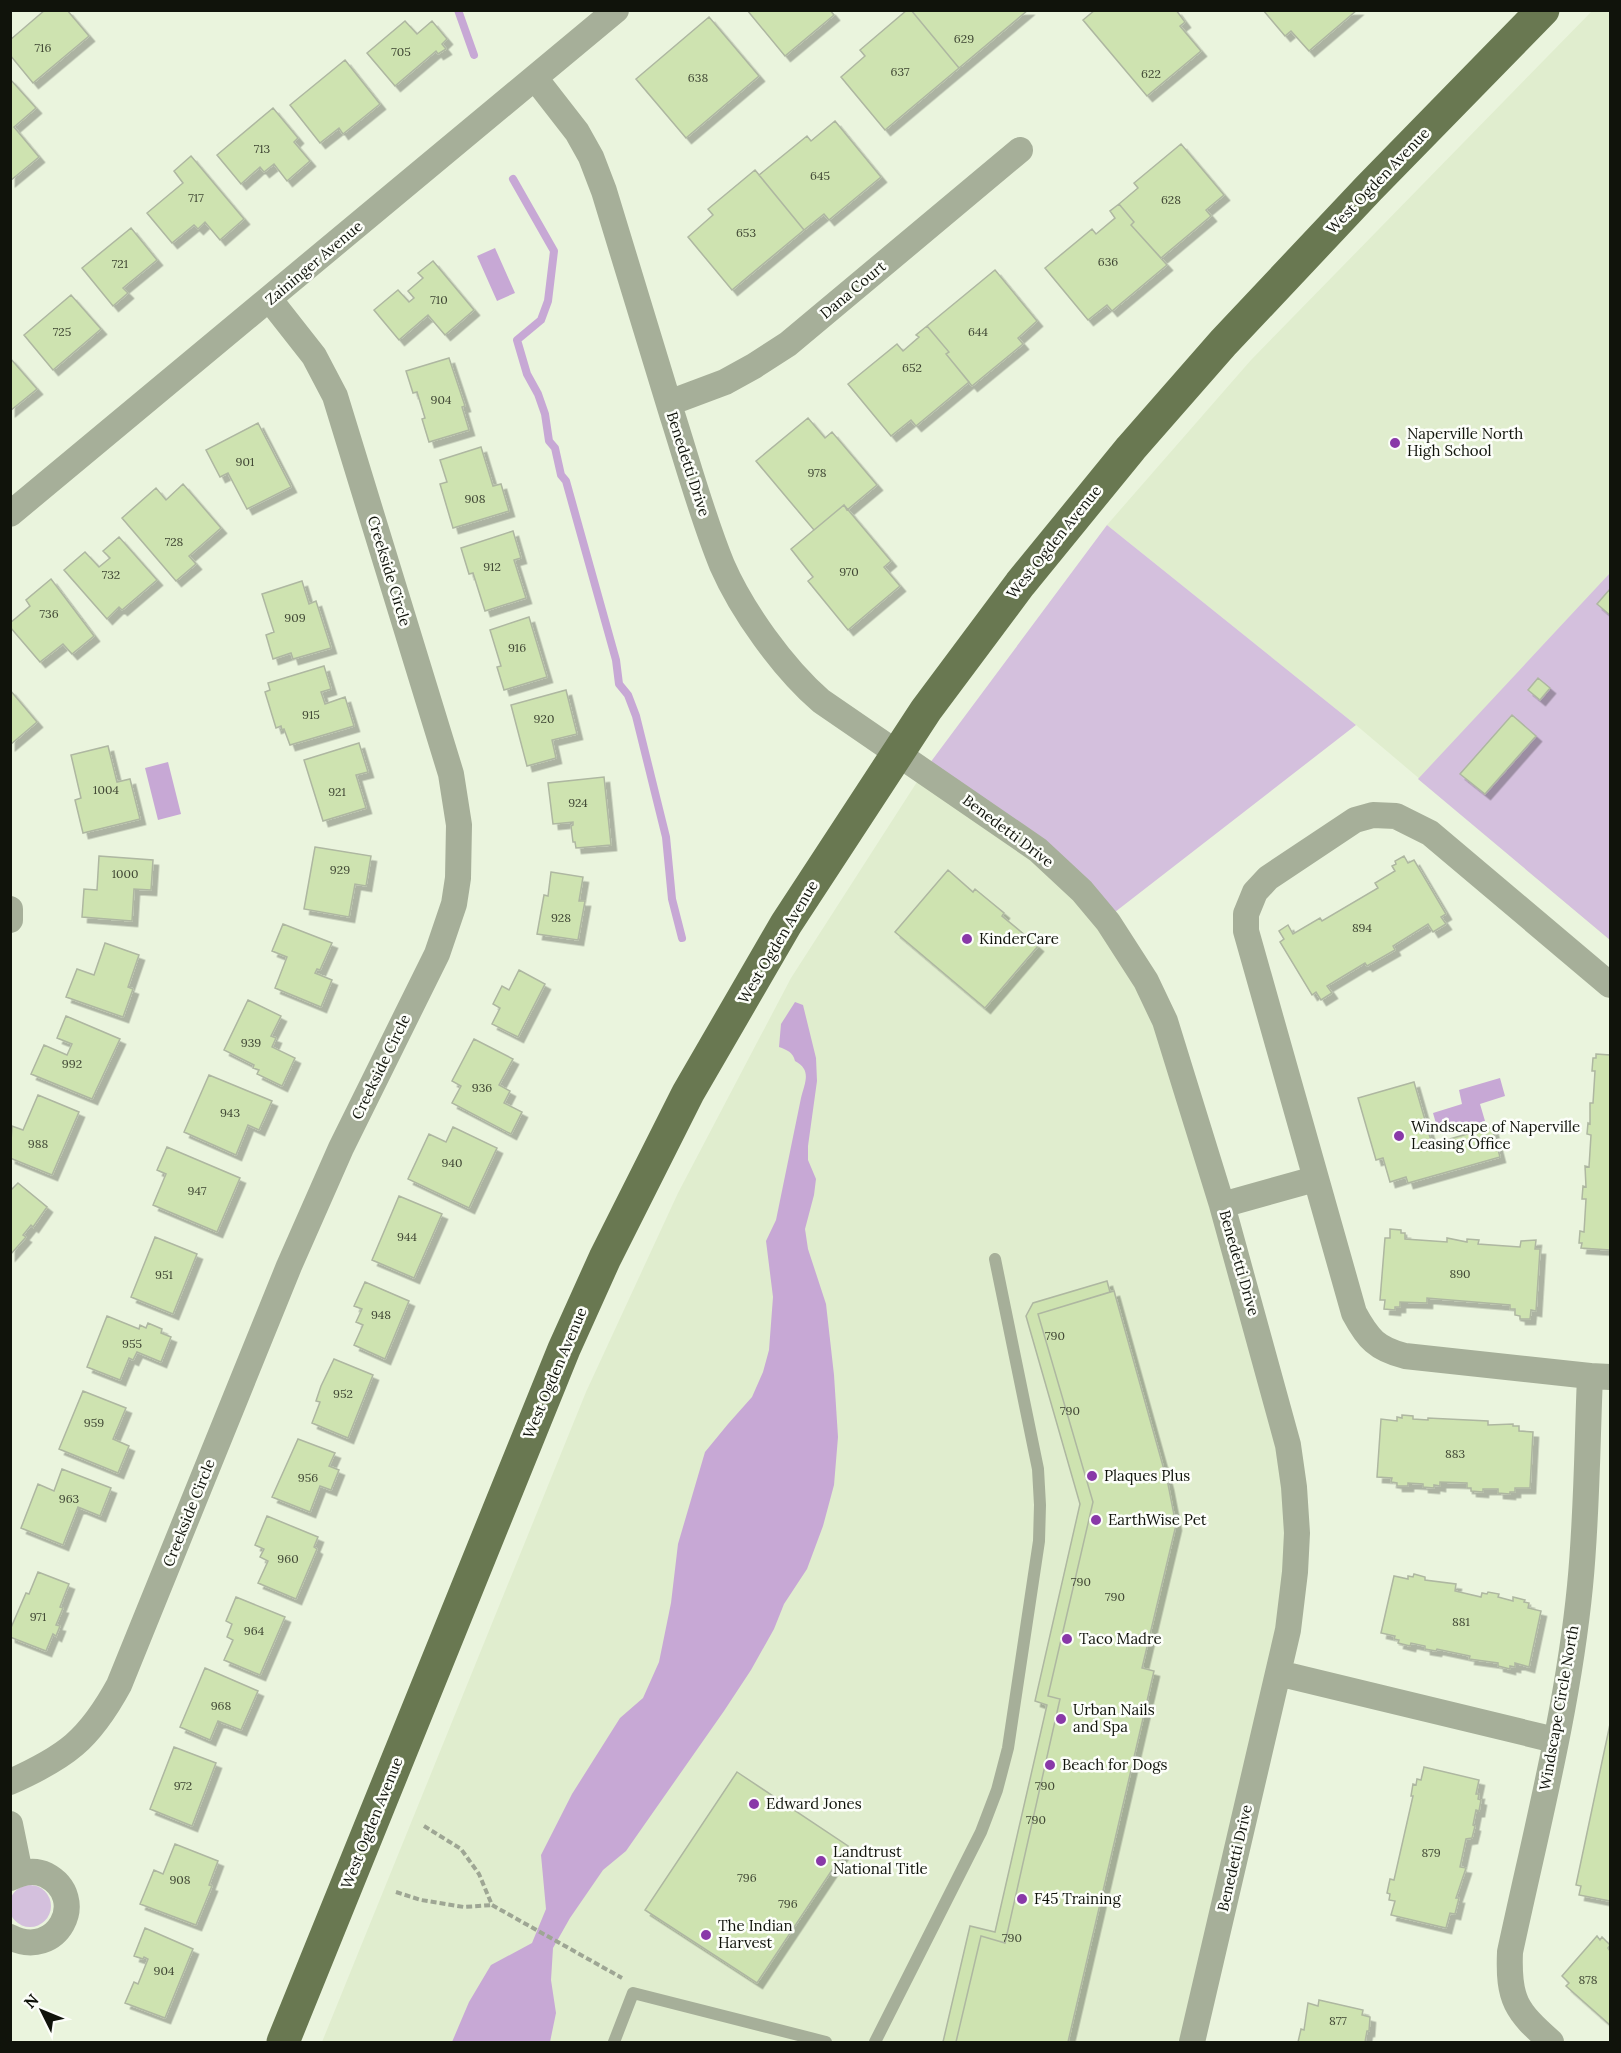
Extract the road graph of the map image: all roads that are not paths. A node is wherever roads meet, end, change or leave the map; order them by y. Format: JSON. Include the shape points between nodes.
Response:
{"nodes":[{"id":1,"x":616,"y":10,"type":"edge"},
{"id":2,"x":1543,"y":10,"type":"edge"},
{"id":3,"x":535,"y":78,"type":"junction"},
{"id":4,"x":1020,"y":150,"type":"dead end"},
{"id":5,"x":270,"y":300,"type":"junction"},
{"id":6,"x":669,"y":403,"type":"junction"},
{"id":7,"x":10,"y":514,"type":"edge"},
{"id":8,"x":897,"y":754,"type":"junction"},
{"id":9,"x":10,"y":909,"type":"edge"},
{"id":10,"x":10,"y":920,"type":"edge"},
{"id":11,"x":1611,"y":985,"type":"edge"},
{"id":12,"x":1315,"y":1179,"type":"junction"},
{"id":13,"x":1222,"y":1204,"type":"junction"},
{"id":14,"x":995,"y":1259,"type":"dead end"},
{"id":15,"x":1600,"y":1377,"type":"edge"},
{"id":16,"x":1278,"y":1673,"type":"junction"},
{"id":17,"x":1555,"y":1740,"type":"junction"},
{"id":18,"x":10,"y":1782,"type":"edge"},
{"id":19,"x":10,"y":1824,"type":"edge"},
{"id":20,"x":15,"y":1876,"type":"edge"},
{"id":21,"x":10,"y":1937,"type":"edge"},
{"id":22,"x":283,"y":2043,"type":"edge"},
{"id":23,"x":614,"y":2043,"type":"edge"},
{"id":24,"x":826,"y":2043,"type":"edge"},
{"id":25,"x":875,"y":2043,"type":"edge"},
{"id":26,"x":1192,"y":2043,"type":"edge"},
{"id":27,"x":1551,"y":2043,"type":"edge"}],
"edges":[{"from":1,"to":3,"type":"street","name":"Zaininger Avenue"},
{"from":2,"to":8,"type":"main road","name":"West Ogden Avenue","via":[[1223,343],[1131,448],[1020,584]]},
{"from":3,"to":5,"type":"street","name":"Zaininger Avenue"},
{"from":3,"to":6,"type":"street","name":"Benedetti Drive","via":[[577,132],[591,157]]},
{"from":4,"to":6,"type":"street","name":"Dana Court","via":[[788,344],[725,382]]},
{"from":5,"to":7,"type":"street","name":"Zaininger Avenue"},
{"from":5,"to":18,"type":"street","name":"Creekside Circle","via":[[314,356],[335,396],[451,774],[459,825],[454,904],[436,954],[341,1148],[289,1266],[119,1685],[104,1713],[81,1741],[47,1766]]},
{"from":6,"to":8,"type":"street","name":"Benedetti Drive","via":[[723,566],[741,602],[780,659],[807,689]]},
{"from":8,"to":13,"type":"street","name":"Benedetti Drive","via":[[1038,850],[1108,922],[1166,1021]]},
{"from":8,"to":22,"type":"main road","name":"West Ogden Avenue","via":[[786,924],[688,1093],[605,1258],[555,1371]]},
{"from":9,"to":10,"type":"street"},
{"from":11,"to":12,"type":"street","via":[[1430,833],[1396,816],[1373,814],[1345,826],[1268,878],[1255,892],[1246,914],[1246,931]]},
{"from":12,"to":13,"type":"street"},
{"from":12,"to":15,"type":"street","via":[[1354,1313],[1375,1344],[1405,1356]]},
{"from":13,"to":16,"type":"street","name":"Benedetti Drive","via":[[1285,1434],[1294,1487],[1295,1572]]},
{"from":14,"to":25,"type":"lane","via":[[1038,1469],[1040,1506],[1039,1541],[1008,1748],[981,1832]]},
{"from":15,"to":17,"type":"street","name":"Windscape Circle North","via":[[1580,1585]]},
{"from":16,"to":17,"type":"street"},
{"from":16,"to":26,"type":"street","name":"Benedetti Drive"},
{"from":17,"to":27,"type":"street","name":"Windscape Circle North","via":[[1510,1952],[1509,1978],[1512,1996],[1521,2012]]},
{"from":19,"to":20,"type":"street"},
{"from":20,"to":21,"type":"street","via":[[42,1873],[52,1878],[60,1886],[67,1907],[60,1929],[42,1942],[20,1942]]},
{"from":23,"to":24,"type":"lane","via":[[633,1993]]}]}
